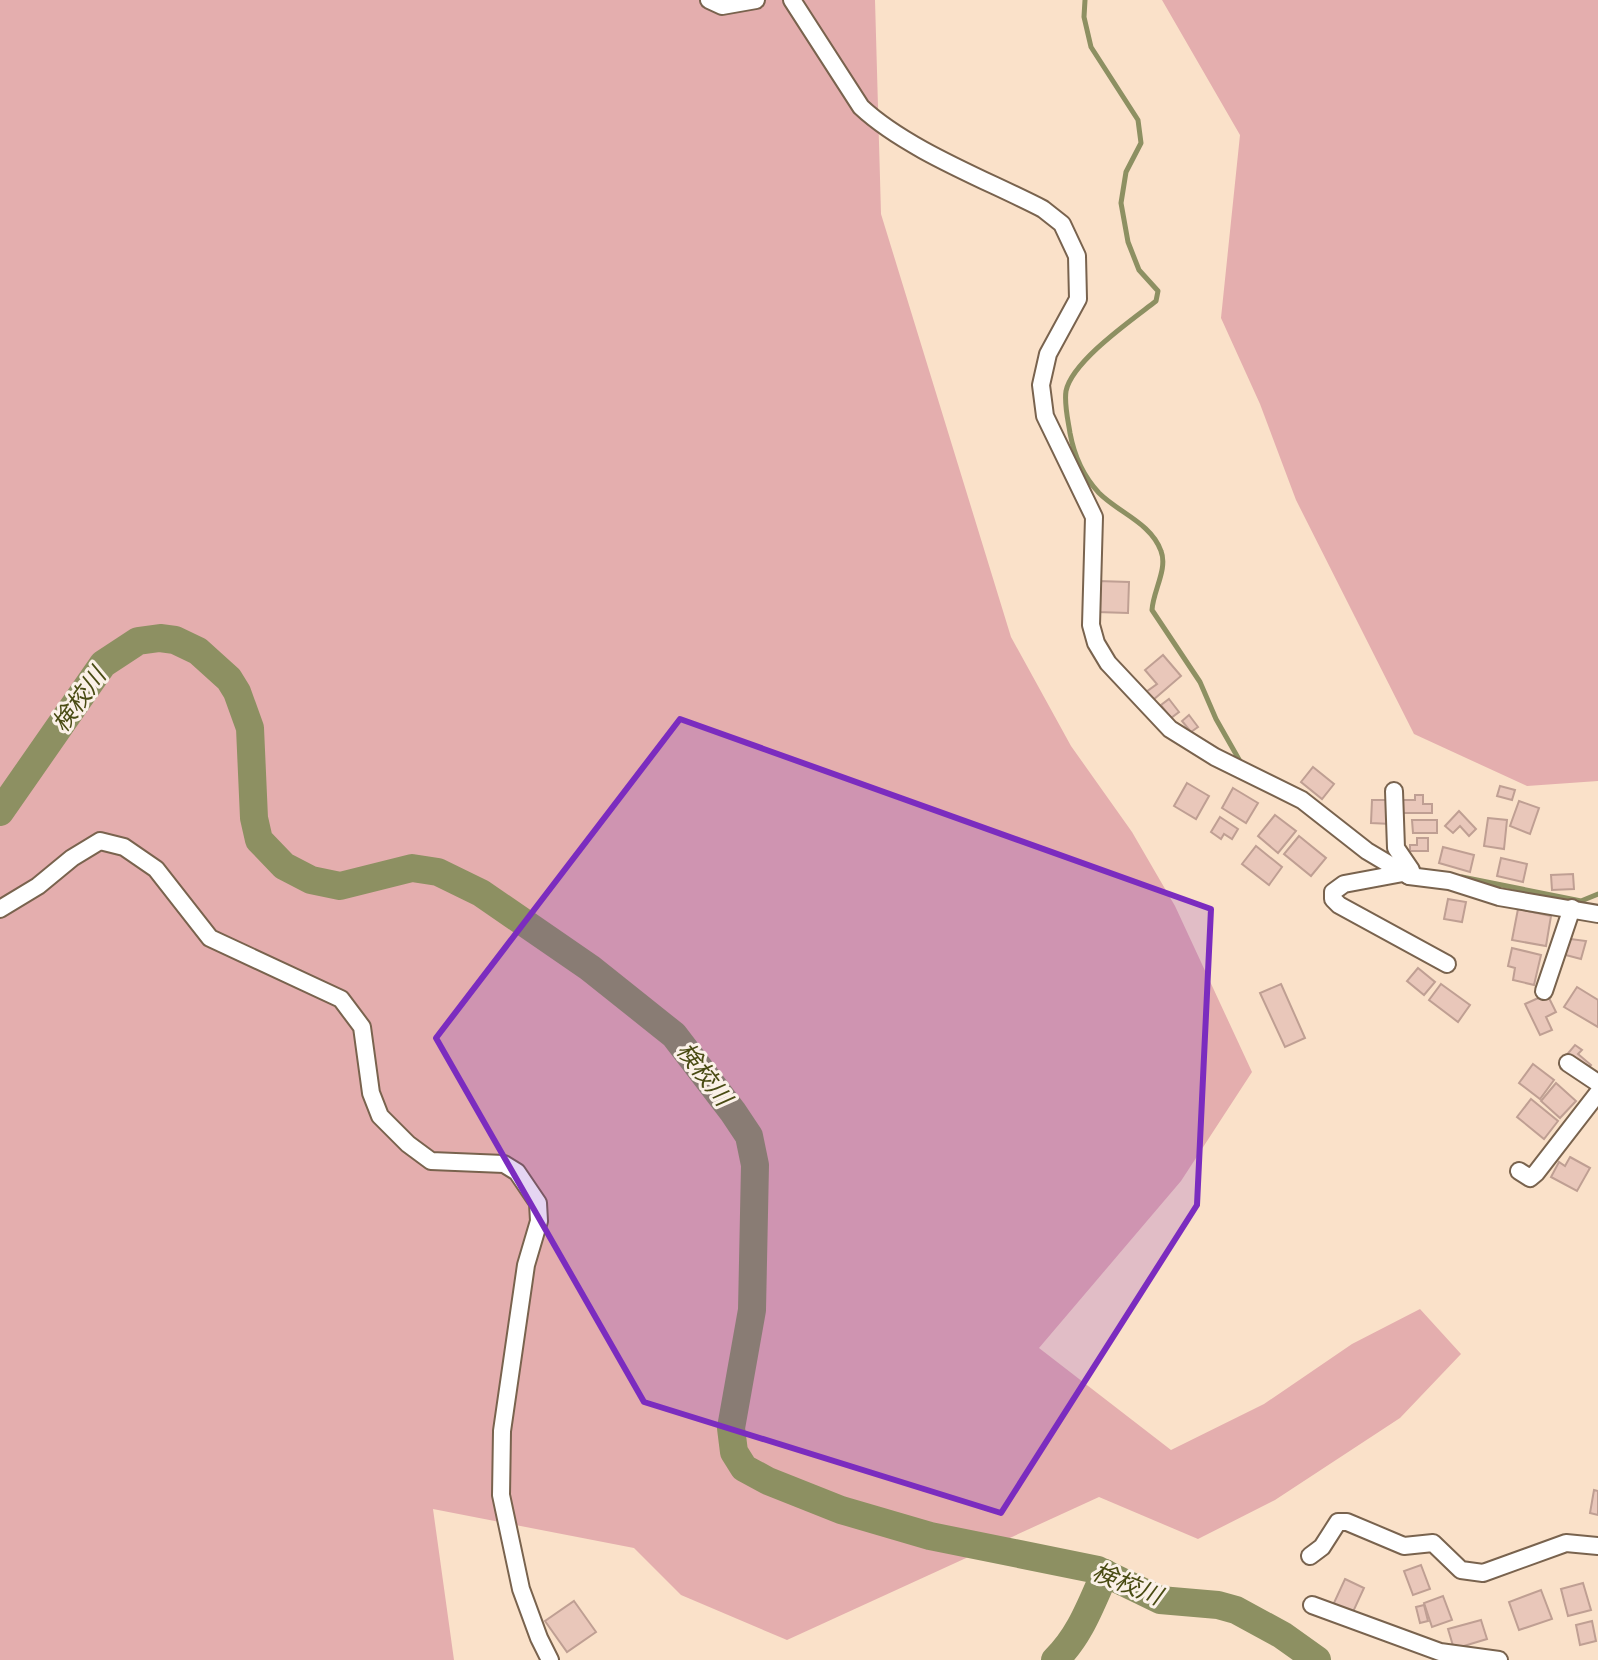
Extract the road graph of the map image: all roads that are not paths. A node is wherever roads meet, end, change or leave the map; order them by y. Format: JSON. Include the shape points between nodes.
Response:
{"nodes":[{"id":1,"x":709,"y":0,"type":"edge"},
{"id":2,"x":756,"y":0,"type":"edge"},
{"id":3,"x":792,"y":0,"type":"edge"},
{"id":4,"x":1394,"y":791,"type":"dead end"},
{"id":5,"x":1406,"y":869,"type":"junction"},
{"id":6,"x":1572,"y":908,"type":"junction"},
{"id":7,"x":0,"y":909,"type":"edge"},
{"id":8,"x":1598,"y":914,"type":"edge"},
{"id":9,"x":1447,"y":964,"type":"dead end"},
{"id":10,"x":1544,"y":991,"type":"dead end"},
{"id":11,"x":1568,"y":1063,"type":"dead end"},
{"id":12,"x":1598,"y":1083,"type":"edge"},
{"id":13,"x":1598,"y":1093,"type":"edge"},
{"id":14,"x":1519,"y":1171,"type":"dead end"},
{"id":15,"x":1598,"y":1546,"type":"edge"},
{"id":16,"x":1310,"y":1556,"type":"dead end"},
{"id":17,"x":1312,"y":1605,"type":"dead end"},
{"id":18,"x":550,"y":1660,"type":"edge"},
{"id":19,"x":1499,"y":1660,"type":"edge"}],
"edges":[{"from":1,"to":2,"type":"street","via":[[722,6]]},
{"from":3,"to":5,"type":"street","via":[[870,115],[897,136],[1043,209],[1062,224],[1077,256],[1078,299],[1048,354],[1041,385],[1045,416],[1094,517],[1091,625],[1108,663],[1170,729],[1302,800],[1367,851]]},
{"from":4,"to":5,"type":"street","via":[[1396,848]]},
{"from":5,"to":6,"type":"street","via":[[1499,897]]},
{"from":5,"to":9,"type":"street","via":[[1344,884],[1333,892],[1333,899]]},
{"from":6,"to":8,"type":"street"},
{"from":6,"to":10,"type":"street"},
{"from":7,"to":18,"type":"street","via":[[100,841],[124,847],[156,869],[210,938],[341,999],[362,1027],[371,1093],[380,1116],[408,1144],[431,1161],[504,1164],[517,1172],[538,1203],[539,1221],[526,1265],[502,1431],[501,1495],[521,1589]]},
{"from":11,"to":12,"type":"street"},
{"from":13,"to":14,"type":"street","via":[[1536,1173],[1530,1178]]},
{"from":15,"to":16,"type":"street","via":[[1566,1543],[1483,1573],[1461,1570],[1433,1543],[1404,1546],[1338,1522]]},
{"from":17,"to":19,"type":"street","via":[[1440,1652]]}]}
